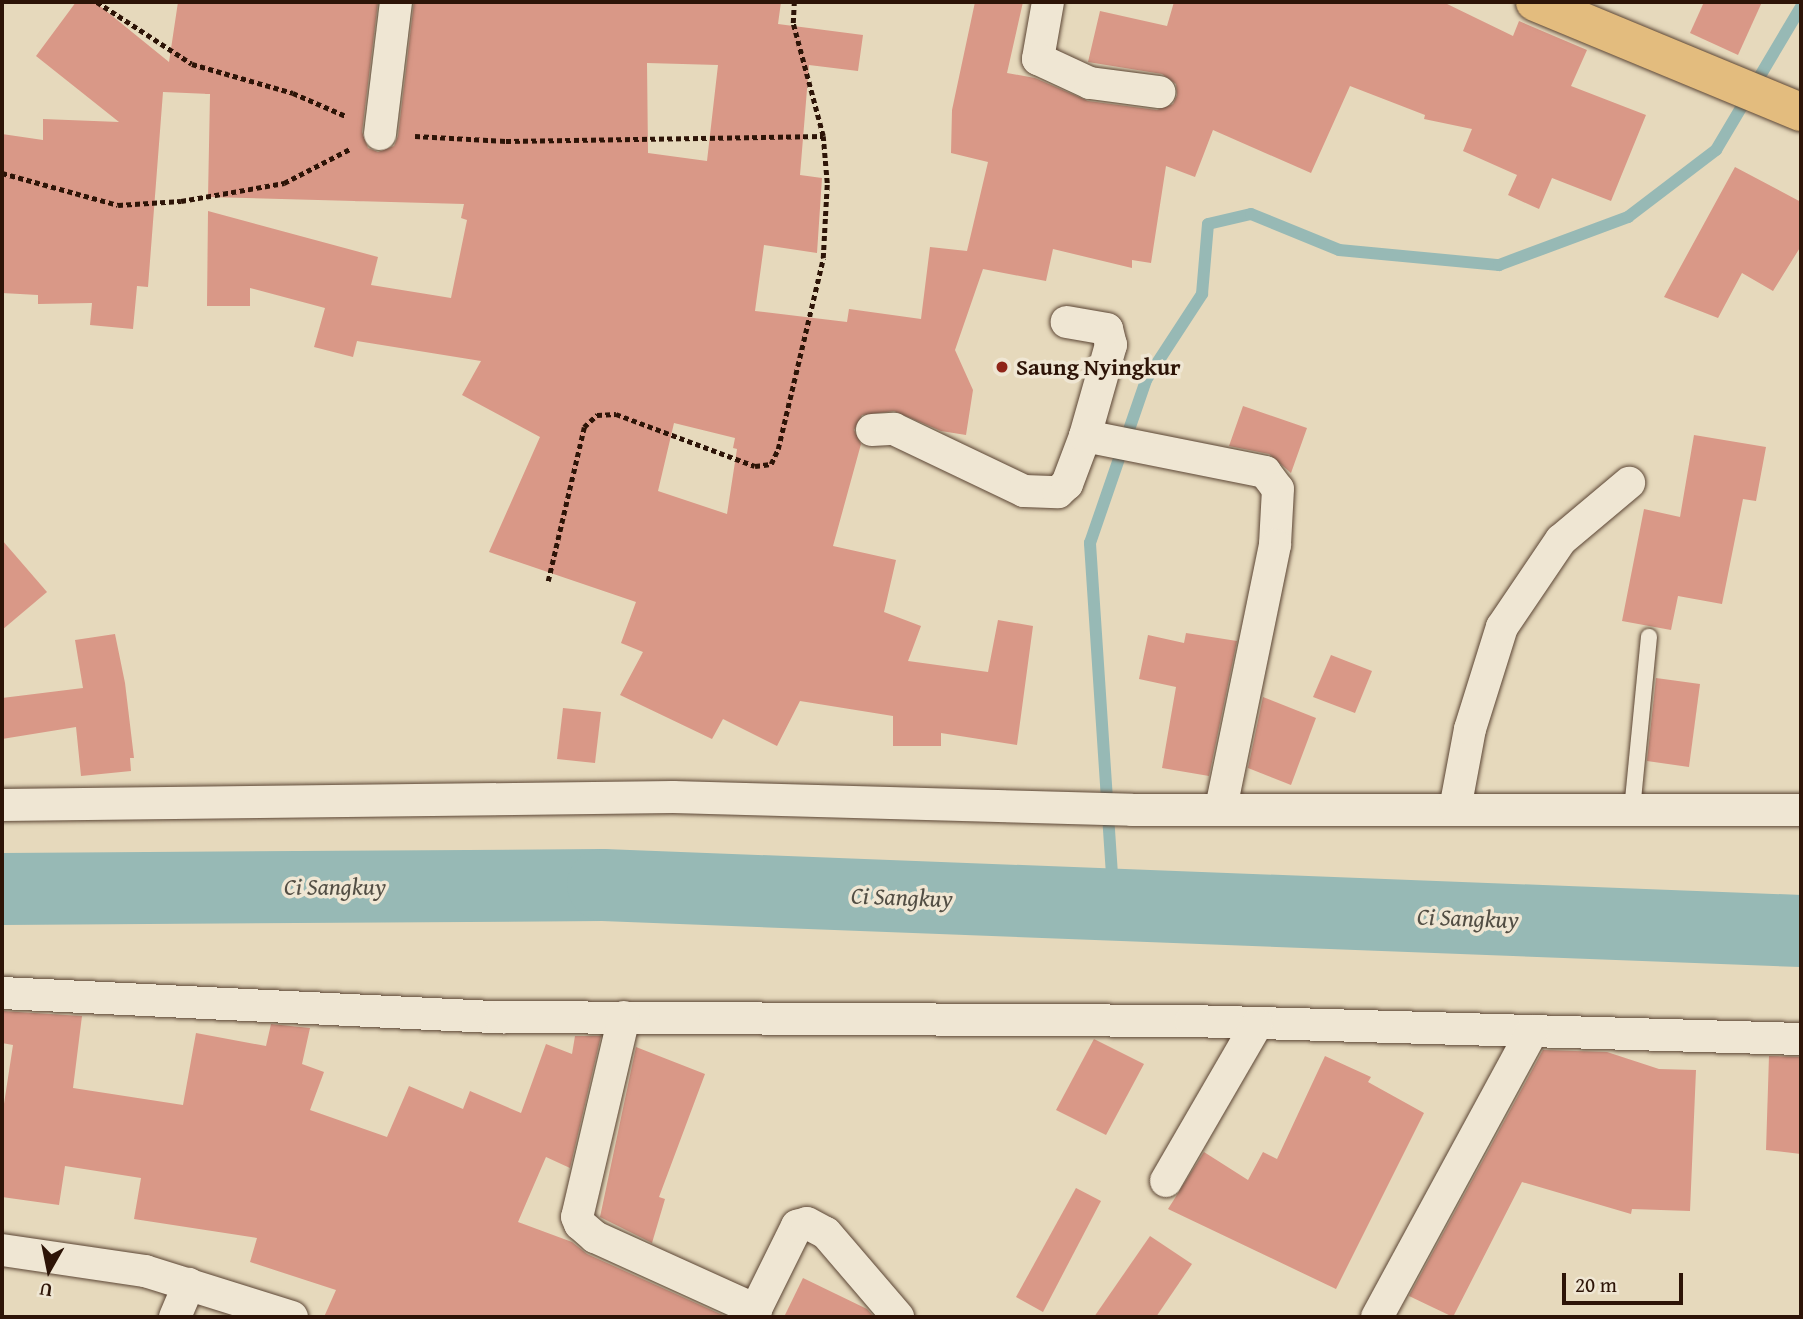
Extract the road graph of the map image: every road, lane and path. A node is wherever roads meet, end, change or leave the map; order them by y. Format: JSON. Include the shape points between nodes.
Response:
{"nodes":[{"id":1,"x":97,"y":2,"type":"edge"},
{"id":2,"x":396,"y":2,"type":"edge"},
{"id":3,"x":794,"y":2,"type":"edge"},
{"id":4,"x":1048,"y":2,"type":"edge"},
{"id":5,"x":1535,"y":2,"type":"edge"},
{"id":6,"x":1159,"y":92,"type":"dead end"},
{"id":7,"x":1799,"y":111,"type":"edge"},
{"id":8,"x":380,"y":134,"type":"junction"},
{"id":9,"x":823,"y":136,"type":"junction"},
{"id":10,"x":2,"y":173,"type":"edge"},
{"id":11,"x":1067,"y":322,"type":"dead end"},
{"id":12,"x":872,"y":430,"type":"dead end"},
{"id":13,"x":1090,"y":437,"type":"junction"},
{"id":14,"x":1629,"y":483,"type":"dead end"},
{"id":15,"x":548,"y":581,"type":"dead end"},
{"id":16,"x":1649,"y":637,"type":"dead end"},
{"id":17,"x":2,"y":805,"type":"edge"},
{"id":18,"x":1221,"y":808,"type":"junction"},
{"id":19,"x":1455,"y":809,"type":"junction"},
{"id":20,"x":1632,"y":810,"type":"junction"},
{"id":21,"x":1801,"y":810,"type":"edge"},
{"id":22,"x":2,"y":993,"type":"edge"},
{"id":23,"x":624,"y":1017,"type":"junction"},
{"id":24,"x":1256,"y":1024,"type":"junction"},
{"id":25,"x":1532,"y":1031,"type":"junction"},
{"id":26,"x":1801,"y":1040,"type":"edge"},
{"id":27,"x":1166,"y":1181,"type":"dead end"},
{"id":28,"x":2,"y":1250,"type":"edge"},
{"id":29,"x":189,"y":1284,"type":"junction"},
{"id":30,"x":754,"y":1314,"type":"edge"},
{"id":31,"x":174,"y":1317,"type":"edge"},
{"id":32,"x":292,"y":1317,"type":"edge"},
{"id":33,"x":898,"y":1317,"type":"edge"},
{"id":34,"x":1377,"y":1317,"type":"edge"}],
"edges":[{"from":1,"to":8,"type":"path","via":[[179,58],[293,93]]},
{"from":2,"to":8,"type":"street"},
{"from":3,"to":9,"type":"path","via":[[793,23]]},
{"from":4,"to":6,"type":"street","via":[[1038,59],[1090,83]]},
{"from":5,"to":7,"type":"main road"},
{"from":8,"to":9,"type":"path","via":[[506,141]]},
{"from":8,"to":10,"type":"path","via":[[284,183],[181,201],[118,205]]},
{"from":9,"to":15,"type":"path","via":[[827,183],[823,258],[771,464],[755,466],[616,414],[597,415],[584,427]]},
{"from":11,"to":13,"type":"street","via":[[1107,329],[1110,335]]},
{"from":12,"to":13,"type":"street","via":[[894,429],[1024,492],[1058,492],[1067,484]]},
{"from":13,"to":18,"type":"street","via":[[1265,472],[1278,489],[1275,545]]},
{"from":14,"to":19,"type":"street","via":[[1561,540],[1502,627],[1470,729]]},
{"from":16,"to":20,"type":"lane"},
{"from":17,"to":18,"type":"street","via":[[673,797],[1132,810]]},
{"from":18,"to":19,"type":"street"},
{"from":19,"to":20,"type":"street"},
{"from":20,"to":21,"type":"street"},
{"from":22,"to":23,"type":"street","via":[[253,1008]]},
{"from":23,"to":24,"type":"street"},
{"from":23,"to":30,"type":"street","via":[[577,1217],[580,1224],[595,1237]]},
{"from":24,"to":25,"type":"street"},
{"from":24,"to":27,"type":"street"},
{"from":25,"to":26,"type":"street"},
{"from":25,"to":34,"type":"street"},
{"from":28,"to":29,"type":"street","via":[[145,1271]]},
{"from":29,"to":31,"type":"street"},
{"from":29,"to":32,"type":"street"},
{"from":30,"to":33,"type":"street","via":[[797,1226],[813,1223]]}]}
